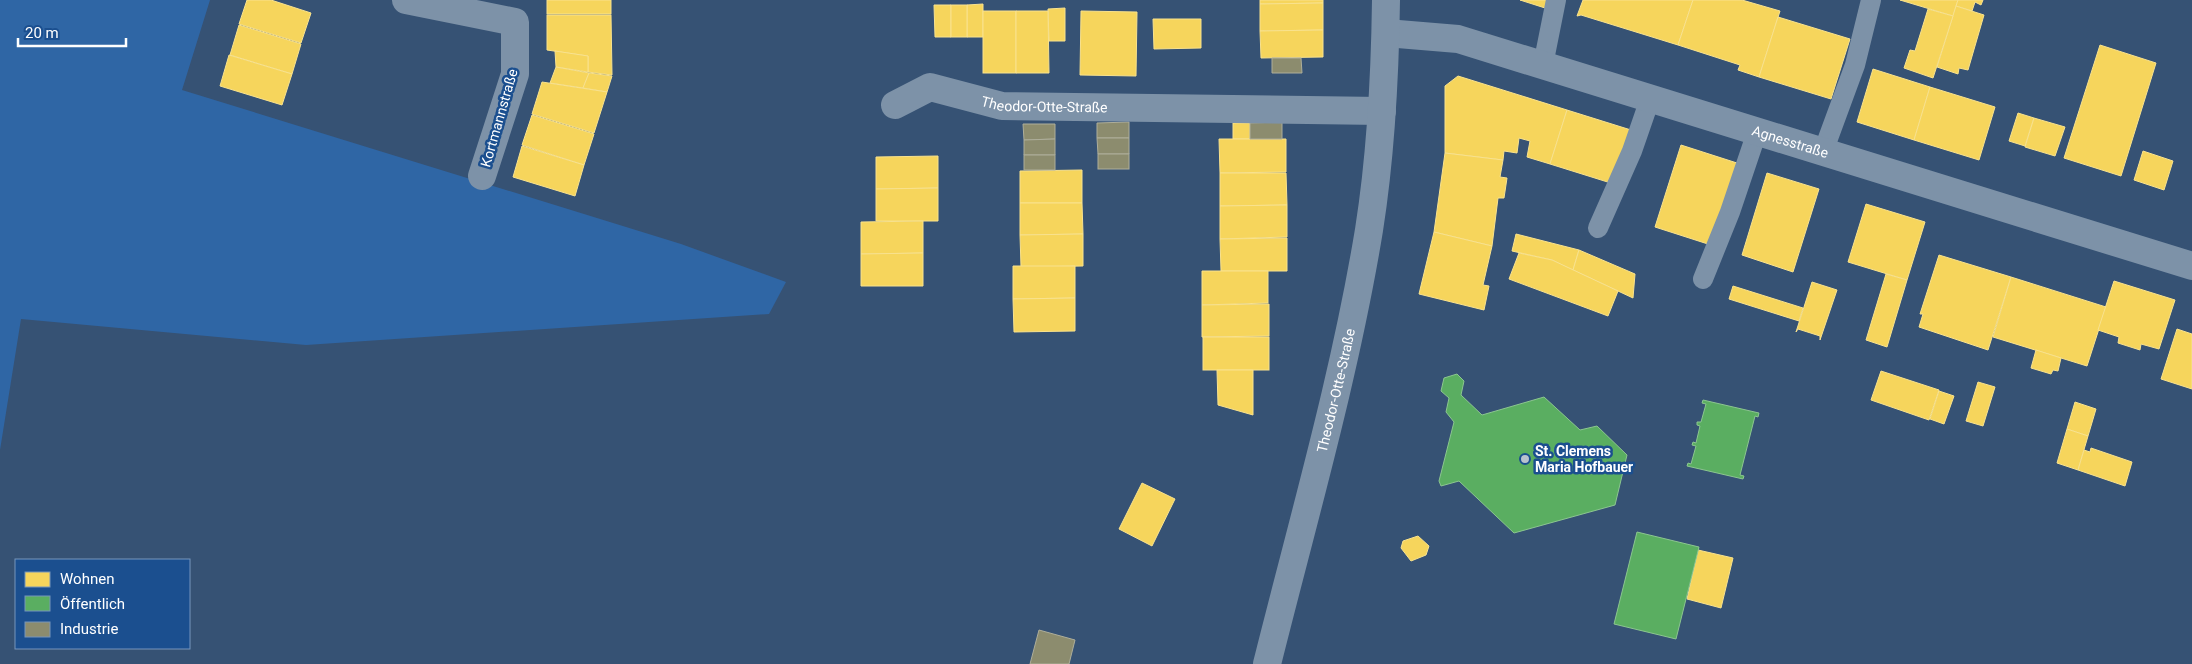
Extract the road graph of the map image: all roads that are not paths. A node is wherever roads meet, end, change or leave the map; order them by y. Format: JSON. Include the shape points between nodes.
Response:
{"nodes":[{"id":1,"x":406,"y":0,"type":"edge"},
{"id":2,"x":1386,"y":0,"type":"edge"},
{"id":3,"x":1556,"y":0,"type":"edge"},
{"id":4,"x":1871,"y":0,"type":"edge"},
{"id":5,"x":1386,"y":34,"type":"junction"},
{"id":6,"x":1543,"y":65,"type":"junction"},
{"id":7,"x":1650,"y":99,"type":"junction"},
{"id":8,"x":895,"y":105,"type":"dead end"},
{"id":9,"x":1382,"y":111,"type":"junction"},
{"id":10,"x":1757,"y":132,"type":"junction"},
{"id":11,"x":1823,"y":152,"type":"junction"},
{"id":12,"x":482,"y":176,"type":"dead end"},
{"id":13,"x":1598,"y":228,"type":"dead end"},
{"id":14,"x":2192,"y":266,"type":"edge"},
{"id":15,"x":1703,"y":280,"type":"dead end"},
{"id":16,"x":1267,"y":664,"type":"edge"}],
"edges":[{"from":1,"to":12,"type":"street","name":"Kortmannstraße","via":[[515,22],[515,74]]},
{"from":2,"to":5,"type":"street","name":"Theodor-Otte-Straße"},
{"from":3,"to":6,"type":"lane"},
{"from":4,"to":11,"type":"lane","via":[[1855,65]]},
{"from":5,"to":6,"type":"street","name":"Agnesstraße","via":[[1458,39]]},
{"from":5,"to":9,"type":"street","name":"Theodor-Otte-Straße"},
{"from":6,"to":7,"type":"street","name":"Agnesstraße"},
{"from":7,"to":10,"type":"street","name":"Agnesstraße"},
{"from":7,"to":13,"type":"lane","via":[[1632,151]]},
{"from":8,"to":9,"type":"street","name":"Theodor-Otte-Straße","via":[[930,87],[1002,106]]},
{"from":9,"to":16,"type":"street","name":"Theodor-Otte-Straße","via":[[1369,229],[1347,343]]},
{"from":10,"to":11,"type":"street","name":"Agnesstraße"},
{"from":10,"to":15,"type":"lane"},
{"from":11,"to":14,"type":"street","name":"Agnesstraße"}]}
